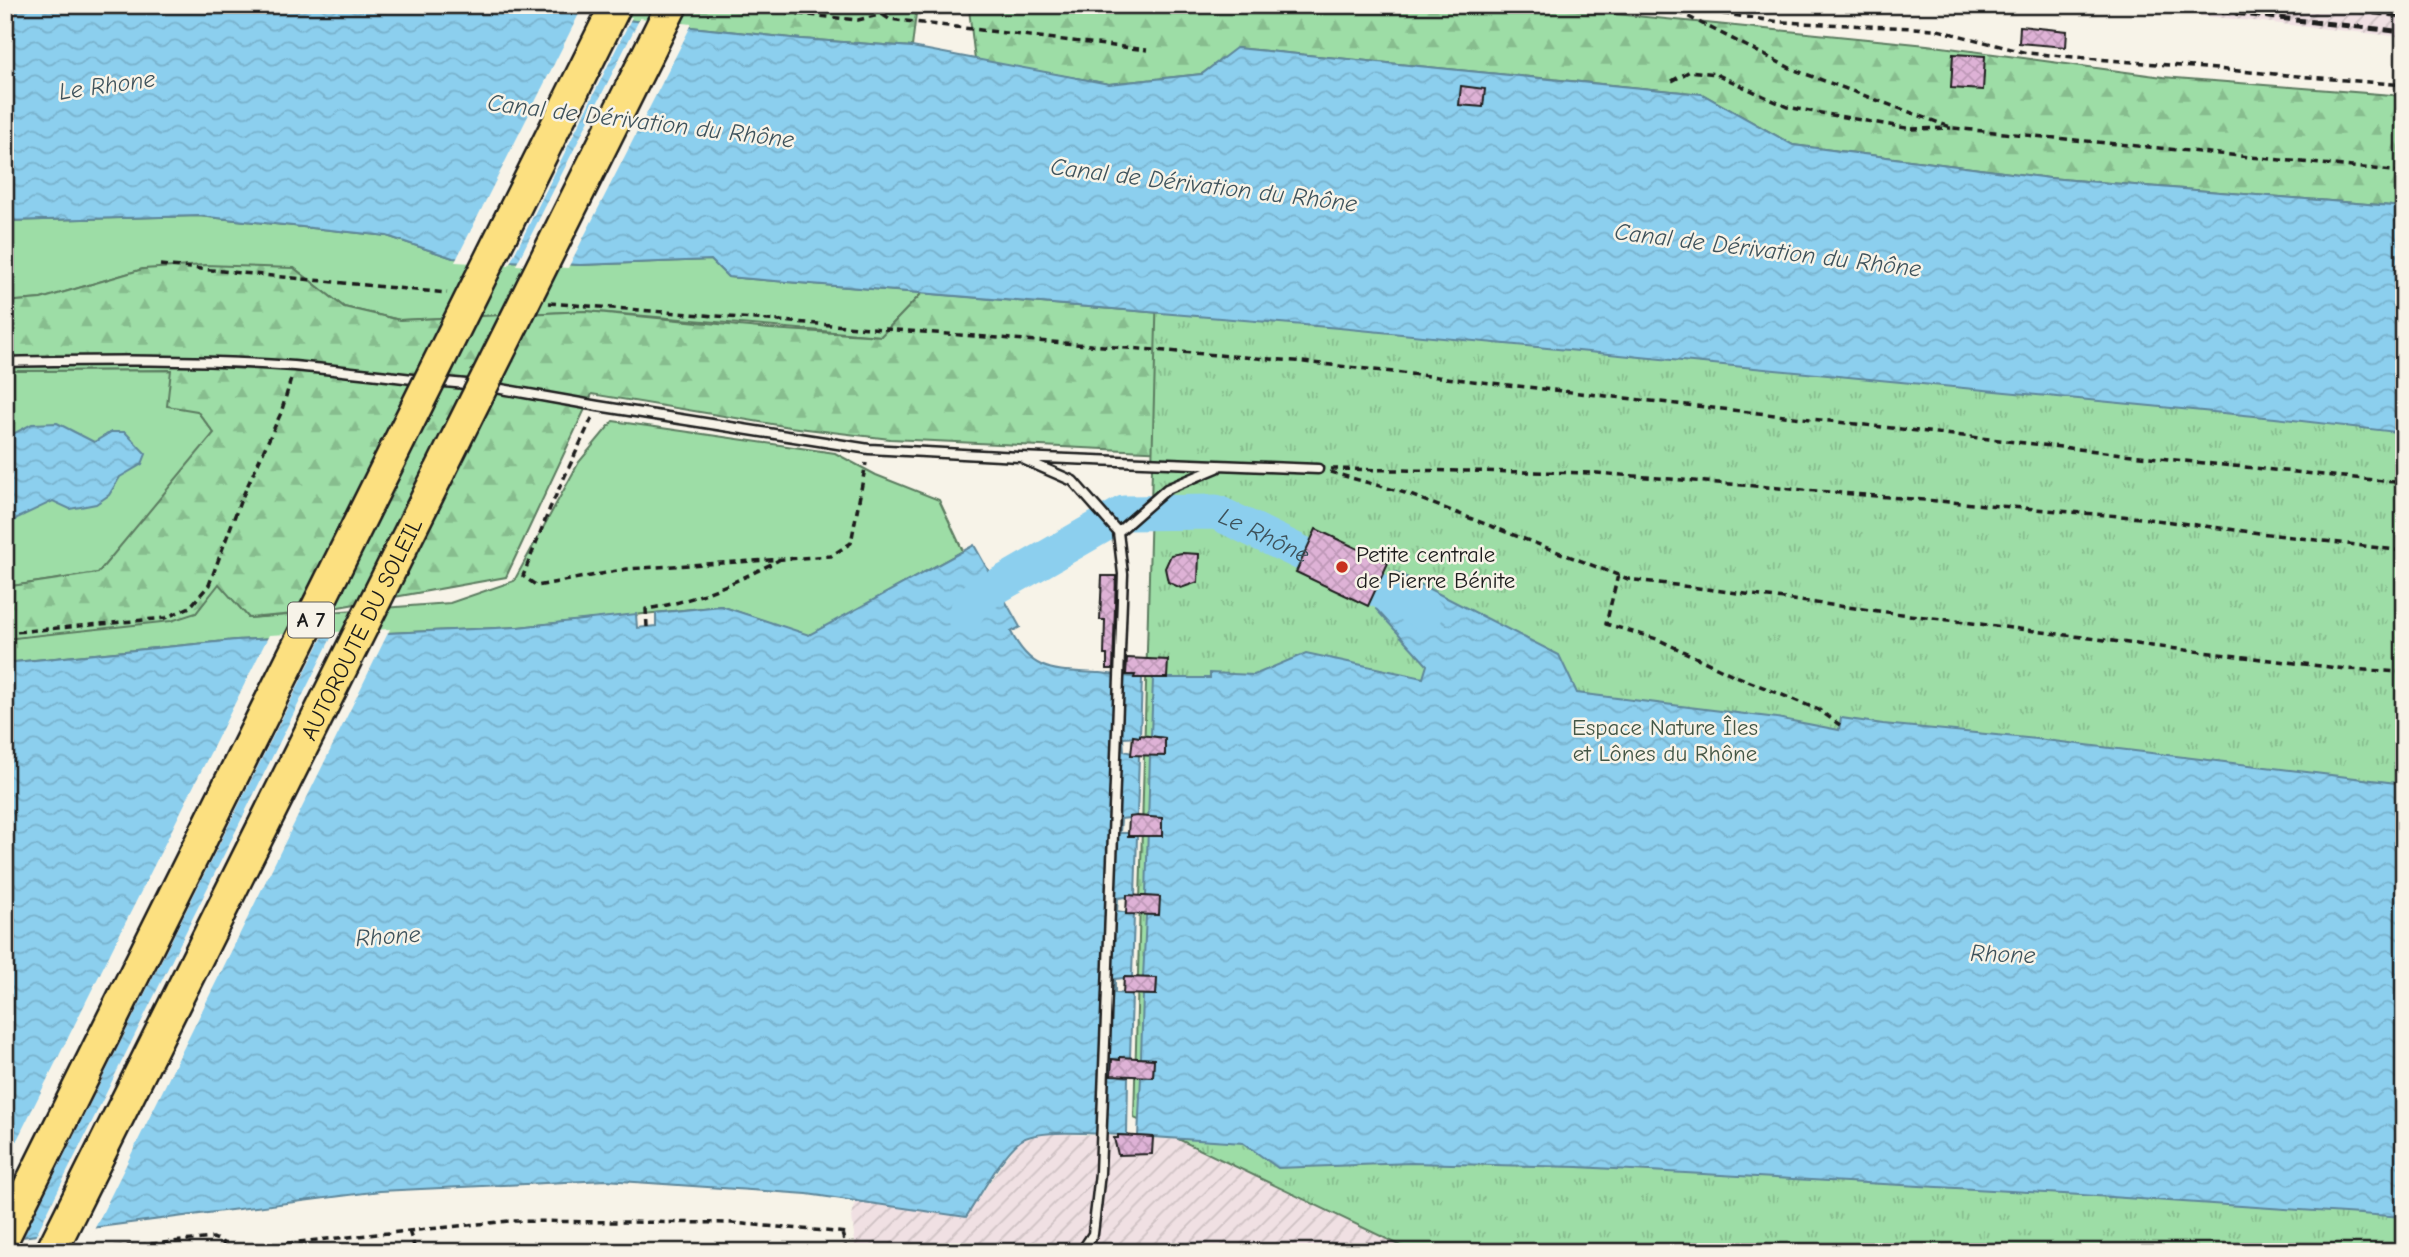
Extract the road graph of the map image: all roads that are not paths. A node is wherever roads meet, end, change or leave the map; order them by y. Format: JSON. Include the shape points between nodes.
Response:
{"nodes":[{"id":1,"x":616,"y":5,"type":"edge"},
{"id":2,"x":671,"y":5,"type":"edge"},
{"id":3,"x":5,"y":362,"type":"edge"},
{"id":4,"x":1019,"y":457,"type":"junction"},
{"id":5,"x":1222,"y":466,"type":"junction"},
{"id":6,"x":1318,"y":469,"type":"road end"},
{"id":7,"x":1118,"y":532,"type":"junction"},
{"id":8,"x":5,"y":1235,"type":"edge"},
{"id":9,"x":59,"y":1249,"type":"edge"},
{"id":10,"x":1081,"y":1252,"type":"edge"}],
"edges":[{"from":1,"to":8,"type":"highway","number":"A 7","bridge":true},
{"from":2,"to":9,"type":"highway","name":"AUTOROUTE DU SOLEIL","number":"A 7","bridge":true},
{"from":3,"to":4,"type":"lane","via":[[294,366],[511,389],[869,449]]},
{"from":4,"to":5,"type":"lane"},
{"from":4,"to":7,"type":"lane","via":[[1073,481]]},
{"from":5,"to":6,"type":"lane"},
{"from":5,"to":7,"type":"lane","via":[[1167,489]]},
{"from":7,"to":10,"type":"lane","via":[[1123,575],[1100,1173],[1093,1234]]}]}
